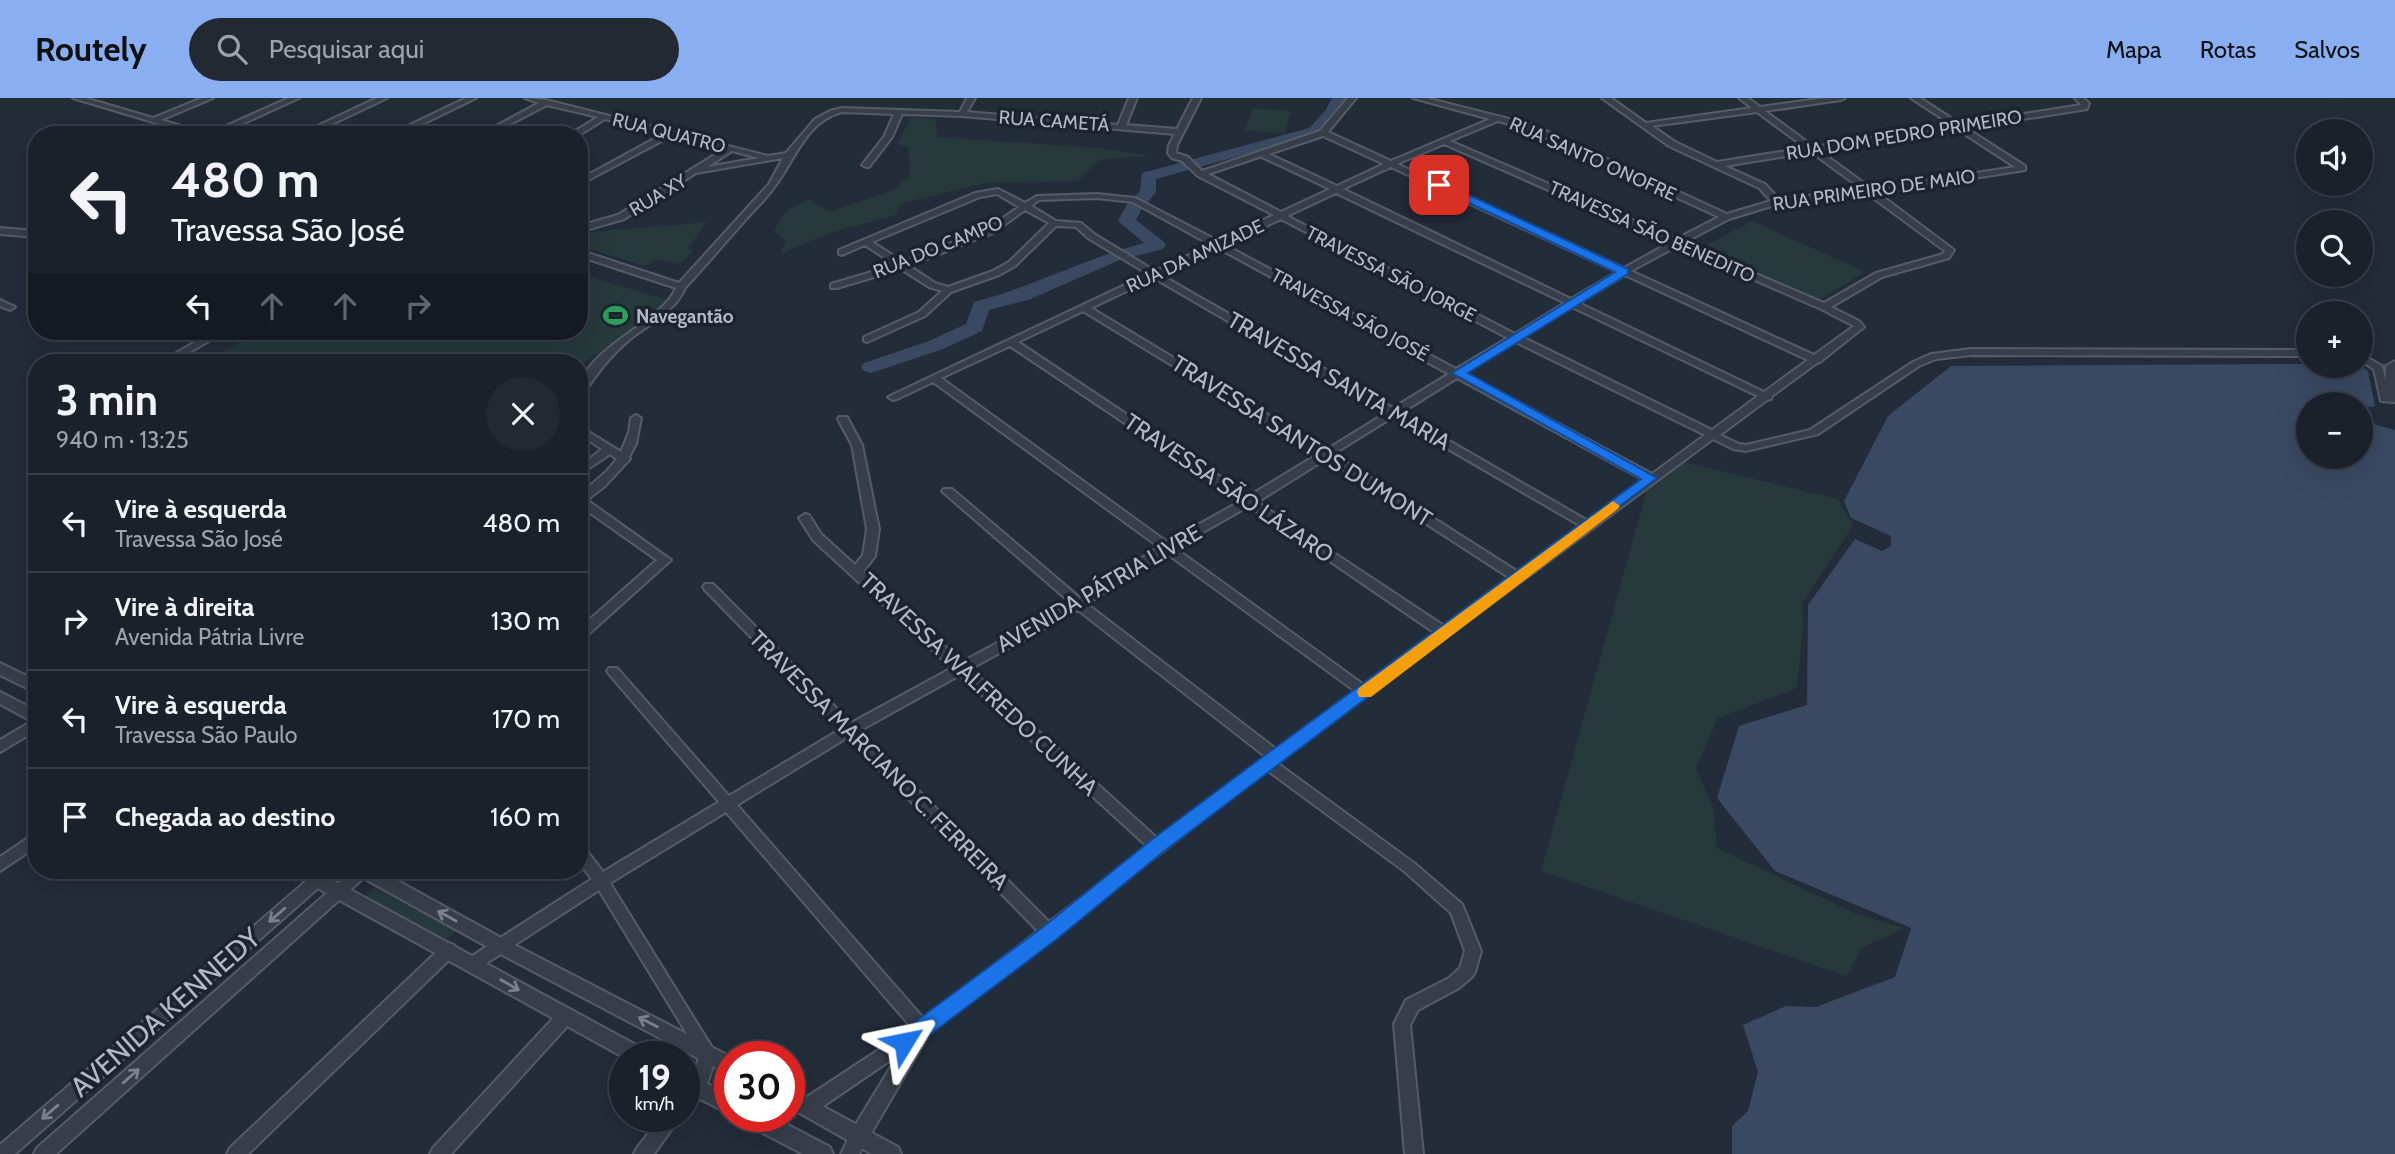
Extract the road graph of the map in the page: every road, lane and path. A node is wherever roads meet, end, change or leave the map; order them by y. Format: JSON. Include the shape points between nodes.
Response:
{"nodes":[{"id":1,"x":77,"y":98,"type":"edge"},
{"id":2,"x":116,"y":98,"type":"edge"},
{"id":3,"x":209,"y":98,"type":"edge"},
{"id":4,"x":295,"y":98,"type":"edge"},
{"id":5,"x":383,"y":98,"type":"edge"},
{"id":6,"x":472,"y":98,"type":"edge"},
{"id":7,"x":529,"y":98,"type":"edge"},
{"id":8,"x":971,"y":98,"type":"edge"},
{"id":9,"x":1133,"y":98,"type":"edge"},
{"id":10,"x":1186,"y":98,"type":"edge"},
{"id":11,"x":1197,"y":98,"type":"edge"},
{"id":12,"x":1352,"y":98,"type":"edge"},
{"id":13,"x":1417,"y":98,"type":"edge"},
{"id":14,"x":1606,"y":98,"type":"edge"},
{"id":15,"x":1743,"y":98,"type":"edge"},
{"id":16,"x":1841,"y":98,"type":"edge"},
{"id":17,"x":1914,"y":98,"type":"edge"},
{"id":18,"x":2082,"y":100,"type":"edge"},
{"id":19,"x":546,"y":102,"type":"junction"},
{"id":20,"x":99,"y":104,"type":"junction"},
{"id":21,"x":1759,"y":110,"type":"junction"},
{"id":22,"x":899,"y":112,"type":"junction"},
{"id":23,"x":962,"y":114,"type":"junction"},
{"id":24,"x":604,"y":117,"type":"junction"},
{"id":25,"x":1499,"y":118,"type":"junction"},
{"id":26,"x":154,"y":121,"type":"junction"},
{"id":27,"x":1645,"y":125,"type":"junction"},
{"id":28,"x":172,"y":126,"type":"edge"},
{"id":29,"x":231,"y":126,"type":"edge"},
{"id":30,"x":322,"y":126,"type":"edge"},
{"id":31,"x":412,"y":126,"type":"edge"},
{"id":32,"x":500,"y":126,"type":"edge"},
{"id":33,"x":588,"y":126,"type":"edge"},
{"id":34,"x":1121,"y":127,"type":"junction"},
{"id":35,"x":1962,"y":127,"type":"junction"},
{"id":36,"x":1181,"y":132,"type":"junction"},
{"id":37,"x":670,"y":133,"type":"junction"},
{"id":38,"x":1323,"y":133,"type":"junction"},
{"id":39,"x":1443,"y":141,"type":"junction"},
{"id":40,"x":731,"y":148,"type":"junction"},
{"id":41,"x":1810,"y":148,"type":"junction"},
{"id":42,"x":789,"y":155,"type":"junction"},
{"id":43,"x":1265,"y":155,"type":"junction"},
{"id":44,"x":769,"y":158,"type":"junction"},
{"id":45,"x":1393,"y":163,"type":"junction"},
{"id":46,"x":1719,"y":164,"type":"junction"},
{"id":47,"x":866,"y":165,"type":"dead end"},
{"id":48,"x":1194,"y":167,"type":"junction"},
{"id":49,"x":696,"y":171,"type":"junction"},
{"id":50,"x":588,"y":178,"type":"edge"},
{"id":51,"x":1338,"y":190,"type":"junction"},
{"id":52,"x":1870,"y":192,"type":"junction"},
{"id":53,"x":1037,"y":198,"type":"joint"},
{"id":54,"x":1777,"y":202,"type":"junction"},
{"id":55,"x":1025,"y":205,"type":"junction"},
{"id":56,"x":1279,"y":216,"type":"junction"},
{"id":57,"x":1726,"y":217,"type":"junction"},
{"id":58,"x":1054,"y":223,"type":"junction"},
{"id":59,"x":588,"y":226,"type":"edge"},
{"id":60,"x":0,"y":231,"type":"edge"},
{"id":61,"x":28,"y":233,"type":"edge"},
{"id":62,"x":866,"y":242,"type":"junction"},
{"id":63,"x":1676,"y":243,"type":"junction"},
{"id":64,"x":1219,"y":245,"type":"junction"},
{"id":65,"x":842,"y":252,"type":"dead end"},
{"id":66,"x":588,"y":256,"type":"edge"},
{"id":67,"x":900,"y":266,"type":"junction"},
{"id":68,"x":1624,"y":272,"type":"junction"},
{"id":69,"x":1154,"y":275,"type":"junction"},
{"id":70,"x":834,"y":286,"type":"dead end"},
{"id":71,"x":681,"y":287,"type":"junction"},
{"id":72,"x":948,"y":290,"type":"junction"},
{"id":73,"x":1573,"y":302,"type":"junction"},
{"id":74,"x":1824,"y":307,"type":"junction"},
{"id":75,"x":1084,"y":308,"type":"junction"},
{"id":76,"x":1516,"y":338,"type":"junction"},
{"id":77,"x":867,"y":339,"type":"dead end"},
{"id":78,"x":205,"y":340,"type":"edge"},
{"id":79,"x":1013,"y":343,"type":"junction"},
{"id":80,"x":2296,"y":353,"type":"edge"},
{"id":81,"x":180,"y":354,"type":"edge"},
{"id":82,"x":1817,"y":360,"type":"junction"},
{"id":83,"x":2373,"y":364,"type":"edge"},
{"id":84,"x":2395,"y":364,"type":"edge"},
{"id":85,"x":1459,"y":373,"type":"junction"},
{"id":86,"x":935,"y":379,"type":"junction"},
{"id":87,"x":588,"y":380,"type":"edge"},
{"id":88,"x":893,"y":397,"type":"dead end"},
{"id":89,"x":1767,"y":397,"type":"junction"},
{"id":90,"x":1394,"y":413,"type":"junction"},
{"id":91,"x":636,"y":418,"type":"dead end"},
{"id":92,"x":843,"y":419,"type":"dead end"},
{"id":93,"x":588,"y":436,"type":"edge"},
{"id":94,"x":1711,"y":436,"type":"junction"},
{"id":95,"x":608,"y":450,"type":"junction"},
{"id":96,"x":1324,"y":453,"type":"junction"},
{"id":97,"x":625,"y":459,"type":"junction"},
{"id":98,"x":588,"y":465,"type":"edge"},
{"id":99,"x":1650,"y":478,"type":"junction"},
{"id":100,"x":948,"y":491,"type":"dead end"},
{"id":101,"x":588,"y":492,"type":"edge"},
{"id":102,"x":1250,"y":501,"type":"junction"},
{"id":103,"x":588,"y":506,"type":"edge"},
{"id":104,"x":805,"y":518,"type":"dead end"},
{"id":105,"x":1587,"y":525,"type":"junction"},
{"id":106,"x":1166,"y":548,"type":"junction"},
{"id":107,"x":856,"y":572,"type":"junction"},
{"id":108,"x":1517,"y":577,"type":"junction"},
{"id":109,"x":709,"y":587,"type":"dead end"},
{"id":110,"x":1079,"y":604,"type":"junction"},
{"id":111,"x":588,"y":628,"type":"edge"},
{"id":112,"x":1445,"y":633,"type":"junction"},
{"id":113,"x":0,"y":668,"type":"edge"},
{"id":114,"x":959,"y":668,"type":"junction"},
{"id":115,"x":612,"y":671,"type":"dead end"},
{"id":116,"x":28,"y":683,"type":"edge"},
{"id":117,"x":1365,"y":692,"type":"junction"},
{"id":118,"x":0,"y":697,"type":"edge"},
{"id":119,"x":28,"y":714,"type":"edge"},
{"id":120,"x":28,"y":727,"type":"edge"},
{"id":121,"x":849,"y":730,"type":"junction"},
{"id":122,"x":0,"y":747,"type":"edge"},
{"id":123,"x":1272,"y":760,"type":"junction"},
{"id":124,"x":727,"y":804,"type":"junction"},
{"id":125,"x":28,"y":845,"type":"edge"},
{"id":126,"x":1156,"y":846,"type":"junction"},
{"id":127,"x":588,"y":863,"type":"edge"},
{"id":128,"x":0,"y":865,"type":"edge"},
{"id":129,"x":318,"y":879,"type":"edge"},
{"id":130,"x":327,"y":879,"type":"edge"},
{"id":131,"x":354,"y":879,"type":"edge"},
{"id":132,"x":380,"y":879,"type":"edge"},
{"id":133,"x":601,"y":881,"type":"junction"},
{"id":134,"x":340,"y":892,"type":"junction"},
{"id":135,"x":1050,"y":933,"type":"junction"},
{"id":136,"x":499,"y":945,"type":"junction"},
{"id":137,"x":449,"y":950,"type":"junction"},
{"id":138,"x":474,"y":963,"type":"junction"},
{"id":139,"x":565,"y":1017,"type":"junction"},
{"id":140,"x":923,"y":1029,"type":"junction"},
{"id":141,"x":610,"y":1041,"type":"edge"},
{"id":142,"x":708,"y":1054,"type":"junction"},
{"id":143,"x":714,"y":1057,"type":"edge"},
{"id":144,"x":700,"y":1068,"type":"edge"},
{"id":145,"x":807,"y":1107,"type":"joint"},
{"id":146,"x":660,"y":1132,"type":"edge"},
{"id":147,"x":781,"y":1132,"type":"edge"},
{"id":148,"x":859,"y":1135,"type":"junction"},
{"id":149,"x":2,"y":1154,"type":"edge"},
{"id":150,"x":43,"y":1154,"type":"edge"},
{"id":151,"x":236,"y":1154,"type":"edge"},
{"id":152,"x":439,"y":1154,"type":"edge"},
{"id":153,"x":643,"y":1154,"type":"edge"},
{"id":154,"x":823,"y":1154,"type":"edge"},
{"id":155,"x":850,"y":1154,"type":"edge"},
{"id":156,"x":891,"y":1154,"type":"edge"},
{"id":157,"x":1414,"y":1154,"type":"edge"}],
"edges":[{"from":1,"to":20,"type":"street"},
{"from":2,"to":20,"type":"street"},
{"from":3,"to":26,"type":"street"},
{"from":4,"to":29,"type":"street"},
{"from":5,"to":30,"type":"street"},
{"from":6,"to":31,"type":"street"},
{"from":7,"to":19,"type":"street","name":"RUA QUATRO"},
{"from":8,"to":23,"type":"street"},
{"from":9,"to":34,"type":"street"},
{"from":10,"to":11,"type":"street"},
{"from":11,"to":36,"type":"street"},
{"from":12,"to":38,"type":"street"},
{"from":13,"to":25,"type":"street","name":"RUA SANTO ONOFRE"},
{"from":14,"to":27,"type":"street"},
{"from":15,"to":21,"type":"street"},
{"from":16,"to":21,"type":"street"},
{"from":17,"to":35,"type":"street"},
{"from":18,"to":35,"type":"street","name":"RUA DOM PEDRO PRIMEIRO","via":[[2084,107]]},
{"from":19,"to":24,"type":"street","name":"RUA QUATRO"},
{"from":19,"to":32,"type":"street"},
{"from":20,"to":26,"type":"street"},
{"from":21,"to":27,"type":"street"},
{"from":21,"to":41,"type":"street"},
{"from":22,"to":23,"type":"street","name":"RUA CAMETÁ"},
{"from":22,"to":42,"type":"street","name":"RUA CAMETÁ","via":[[828,113]]},
{"from":22,"to":47,"type":"street","via":[[894,127]]},
{"from":23,"to":34,"type":"street","name":"RUA CAMETÁ"},
{"from":24,"to":33,"type":"street"},
{"from":24,"to":37,"type":"street","name":"RUA QUATRO"},
{"from":25,"to":39,"type":"street","name":"RUA DA AMIZADE"},
{"from":25,"to":57,"type":"street","name":"RUA SANTO ONOFRE","via":[[1530,127]]},
{"from":26,"to":28,"type":"street"},
{"from":27,"to":46,"type":"street","via":[[1678,147]]},
{"from":34,"to":36,"type":"street","name":"RUA CAMETÁ"},
{"from":35,"to":41,"type":"street","name":"RUA DOM PEDRO PRIMEIRO"},
{"from":35,"to":52,"type":"street","name":"RUA PRIMEIRO DE MAIO","via":[[2022,167]]},
{"from":36,"to":48,"type":"street","via":[[1172,153]]},
{"from":37,"to":40,"type":"street","name":"RUA QUATRO"},
{"from":37,"to":50,"type":"street"},
{"from":38,"to":43,"type":"street"},
{"from":38,"to":45,"type":"street"},
{"from":39,"to":45,"type":"street","name":"RUA DA AMIZADE"},
{"from":39,"to":63,"type":"street","name":"TRAVESSA SÃO BENEDITO"},
{"from":40,"to":44,"type":"street","name":"RUA QUATRO"},
{"from":40,"to":49,"type":"street","name":"RUA XY"},
{"from":41,"to":46,"type":"street","name":"RUA DOM PEDRO PRIMEIRO"},
{"from":41,"to":52,"type":"street"},
{"from":42,"to":44,"type":"street"},
{"from":42,"to":71,"type":"street","name":"RUA CAMETÁ","via":[[772,185]]},
{"from":43,"to":48,"type":"street"},
{"from":43,"to":51,"type":"street"},
{"from":44,"to":49,"type":"street"},
{"from":45,"to":51,"type":"street","name":"RUA DA AMIZADE"},
{"from":45,"to":68,"type":"street"},
{"from":46,"to":54,"type":"street","via":[[1762,186]]},
{"from":48,"to":56,"type":"street","name":"TRAVESSA SÃO JORGE"},
{"from":49,"to":59,"type":"street","name":"RUA XY","via":[[621,217]]},
{"from":51,"to":56,"type":"street","name":"RUA DA AMIZADE"},
{"from":51,"to":73,"type":"street"},
{"from":52,"to":54,"type":"street","name":"RUA PRIMEIRO DE MAIO"},
{"from":52,"to":74,"type":"street","via":[[1949,247],[1950,253],[1878,275]]},
{"from":53,"to":55,"type":"street","name":"RUA DO CAMPO"},
{"from":53,"to":64,"type":"street","name":"TRAVESSA SÃO JOSÉ","via":[[1097,196],[1140,202]]},
{"from":54,"to":57,"type":"street","name":"RUA PRIMEIRO DE MAIO"},
{"from":55,"to":58,"type":"street","name":"TRAVESSA SANTA MARIA"},
{"from":55,"to":62,"type":"street","name":"TRAVESSA SANTA MARIA","via":[[992,190]]},
{"from":55,"to":67,"type":"street","name":"RUA DO CAMPO","via":[[990,231]]},
{"from":56,"to":64,"type":"street","name":"RUA DA AMIZADE"},
{"from":56,"to":76,"type":"street","name":"TRAVESSA SÃO JORGE"},
{"from":57,"to":63,"type":"street","name":"AVENIDA PÁTRIA LIVRE"},
{"from":58,"to":69,"type":"street","name":"TRAVESSA SANTA MARIA","via":[[1078,225]]},
{"from":58,"to":72,"type":"street","via":[[1012,264]]},
{"from":60,"to":61,"type":"street"},
{"from":62,"to":65,"type":"street","name":"TRAVESSA SANTA MARIA"},
{"from":62,"to":67,"type":"street"},
{"from":63,"to":68,"type":"street","name":"AVENIDA PÁTRIA LIVRE"},
{"from":63,"to":74,"type":"street","name":"TRAVESSA SÃO BENEDITO"},
{"from":64,"to":69,"type":"street","name":"RUA DA AMIZADE"},
{"from":64,"to":85,"type":"street","name":"TRAVESSA SÃO JOSÉ"},
{"from":66,"to":71,"type":"street"},
{"from":67,"to":70,"type":"street","name":"RUA DO CAMPO"},
{"from":67,"to":72,"type":"street"},
{"from":68,"to":73,"type":"street","name":"AVENIDA PÁTRIA LIVRE"},
{"from":68,"to":82,"type":"street"},
{"from":69,"to":75,"type":"street","name":"RUA DA AMIZADE"},
{"from":69,"to":90,"type":"street","name":"TRAVESSA SANTA MARIA"},
{"from":71,"to":87,"type":"street","via":[[673,305],[627,337]]},
{"from":72,"to":77,"type":"street","via":[[922,314]]},
{"from":73,"to":76,"type":"street","name":"AVENIDA PÁTRIA LIVRE"},
{"from":73,"to":89,"type":"street"},
{"from":74,"to":82,"type":"street","name":"TRAVESSA SÃO BENEDITO","via":[[1859,327]]},
{"from":75,"to":79,"type":"street","name":"RUA DA AMIZADE"},
{"from":75,"to":96,"type":"street","name":"TRAVESSA SANTOS DUMONT"},
{"from":76,"to":85,"type":"street","name":"AVENIDA PÁTRIA LIVRE"},
{"from":76,"to":94,"type":"street","name":"TRAVESSA SÃO JORGE"},
{"from":78,"to":81,"type":"street"},
{"from":79,"to":86,"type":"street","name":"RUA DA AMIZADE"},
{"from":79,"to":102,"type":"street","name":"TRAVESSA SÃO LÁZARO"},
{"from":80,"to":94,"type":"street","name":"TRAVESSA SÃO JORGE","via":[[1955,353],[1916,364],[1802,437],[1746,448]]},
{"from":82,"to":89,"type":"street"},
{"from":83,"to":84,"type":"street","via":[[2379,368],[2389,400],[2391,366]]},
{"from":85,"to":90,"type":"street","name":"AVENIDA PÁTRIA LIVRE"},
{"from":85,"to":99,"type":"street","name":"TRAVESSA SÃO JOSÉ"},
{"from":86,"to":88,"type":"street","name":"RUA DA AMIZADE"},
{"from":86,"to":106,"type":"street"},
{"from":89,"to":94,"type":"street"},
{"from":90,"to":96,"type":"street","name":"AVENIDA PÁTRIA LIVRE"},
{"from":90,"to":105,"type":"street","name":"TRAVESSA SANTA MARIA"},
{"from":91,"to":97,"type":"street"},
{"from":92,"to":107,"type":"street","via":[[857,445],[873,529],[869,555]]},
{"from":93,"to":95,"type":"street"},
{"from":94,"to":99,"type":"street"},
{"from":95,"to":97,"type":"street"},
{"from":95,"to":98,"type":"street"},
{"from":96,"to":102,"type":"street","name":"AVENIDA PÁTRIA LIVRE"},
{"from":96,"to":108,"type":"street","name":"TRAVESSA SANTOS DUMONT"},
{"from":97,"to":101,"type":"street"},
{"from":99,"to":105,"type":"street"},
{"from":100,"to":110,"type":"street"},
{"from":102,"to":106,"type":"street","name":"AVENIDA PÁTRIA LIVRE"},
{"from":102,"to":112,"type":"street","name":"TRAVESSA SÃO LÁZARO"},
{"from":103,"to":111,"type":"street","via":[[665,560]]},
{"from":104,"to":107,"type":"street","name":"TRAVESSA WALFREDO CUNHA","via":[[817,537]]},
{"from":105,"to":108,"type":"street"},
{"from":106,"to":110,"type":"street","name":"AVENIDA PÁTRIA LIVRE"},
{"from":106,"to":117,"type":"street"},
{"from":107,"to":114,"type":"street","name":"TRAVESSA WALFREDO CUNHA"},
{"from":108,"to":112,"type":"street"},
{"from":109,"to":121,"type":"street","name":"TRAVESSA MARCIANO C. FERREIRA"},
{"from":110,"to":114,"type":"street","name":"AVENIDA PÁTRIA LIVRE"},
{"from":110,"to":123,"type":"street"},
{"from":112,"to":117,"type":"street"},
{"from":113,"to":116,"type":"street"},
{"from":114,"to":121,"type":"street","name":"AVENIDA PÁTRIA LIVRE"},
{"from":114,"to":126,"type":"street","name":"TRAVESSA WALFREDO CUNHA"},
{"from":115,"to":124,"type":"street"},
{"from":117,"to":123,"type":"street"},
{"from":118,"to":119,"type":"street"},
{"from":120,"to":122,"type":"street"},
{"from":121,"to":124,"type":"street","name":"AVENIDA PÁTRIA LIVRE"},
{"from":121,"to":135,"type":"street","name":"TRAVESSA MARCIANO C. FERREIRA"},
{"from":123,"to":126,"type":"street"},
{"from":123,"to":157,"type":"street","via":[[1457,909],[1473,951],[1468,972],[1412,1006],[1402,1024]]},
{"from":124,"to":133,"type":"street","name":"AVENIDA PÁTRIA LIVRE"},
{"from":124,"to":140,"type":"street"},
{"from":125,"to":128,"type":"street"},
{"from":126,"to":135,"type":"street"},
{"from":127,"to":133,"type":"street"},
{"from":129,"to":149,"type":"street","name":"AVENIDA KENNEDY","one_way":true},
{"from":130,"to":134,"type":"street"},
{"from":131,"to":134,"type":"street","name":"AVENIDA KENNEDY"},
{"from":136,"to":132,"type":"street","one_way":true},
{"from":133,"to":136,"type":"street","name":"AVENIDA PÁTRIA LIVRE"},
{"from":133,"to":142,"type":"street"},
{"from":134,"to":137,"type":"street"},
{"from":150,"to":134,"type":"street","name":"AVENIDA KENNEDY","one_way":true},
{"from":135,"to":140,"type":"street"},
{"from":136,"to":138,"type":"street","name":"AVENIDA PÁTRIA LIVRE"},
{"from":142,"to":136,"type":"street","one_way":true},
{"from":137,"to":138,"type":"street"},
{"from":137,"to":151,"type":"street"},
{"from":138,"to":139,"type":"street","one_way":true},
{"from":139,"to":141,"type":"street"},
{"from":139,"to":152,"type":"street"},
{"from":140,"to":145,"type":"street"},
{"from":140,"to":148,"type":"street"},
{"from":142,"to":143,"type":"street"},
{"from":142,"to":144,"type":"street"},
{"from":145,"to":148,"type":"street"},
{"from":146,"to":153,"type":"street"},
{"from":147,"to":154,"type":"street"},
{"from":148,"to":155,"type":"street"},
{"from":148,"to":156,"type":"street"}]}
